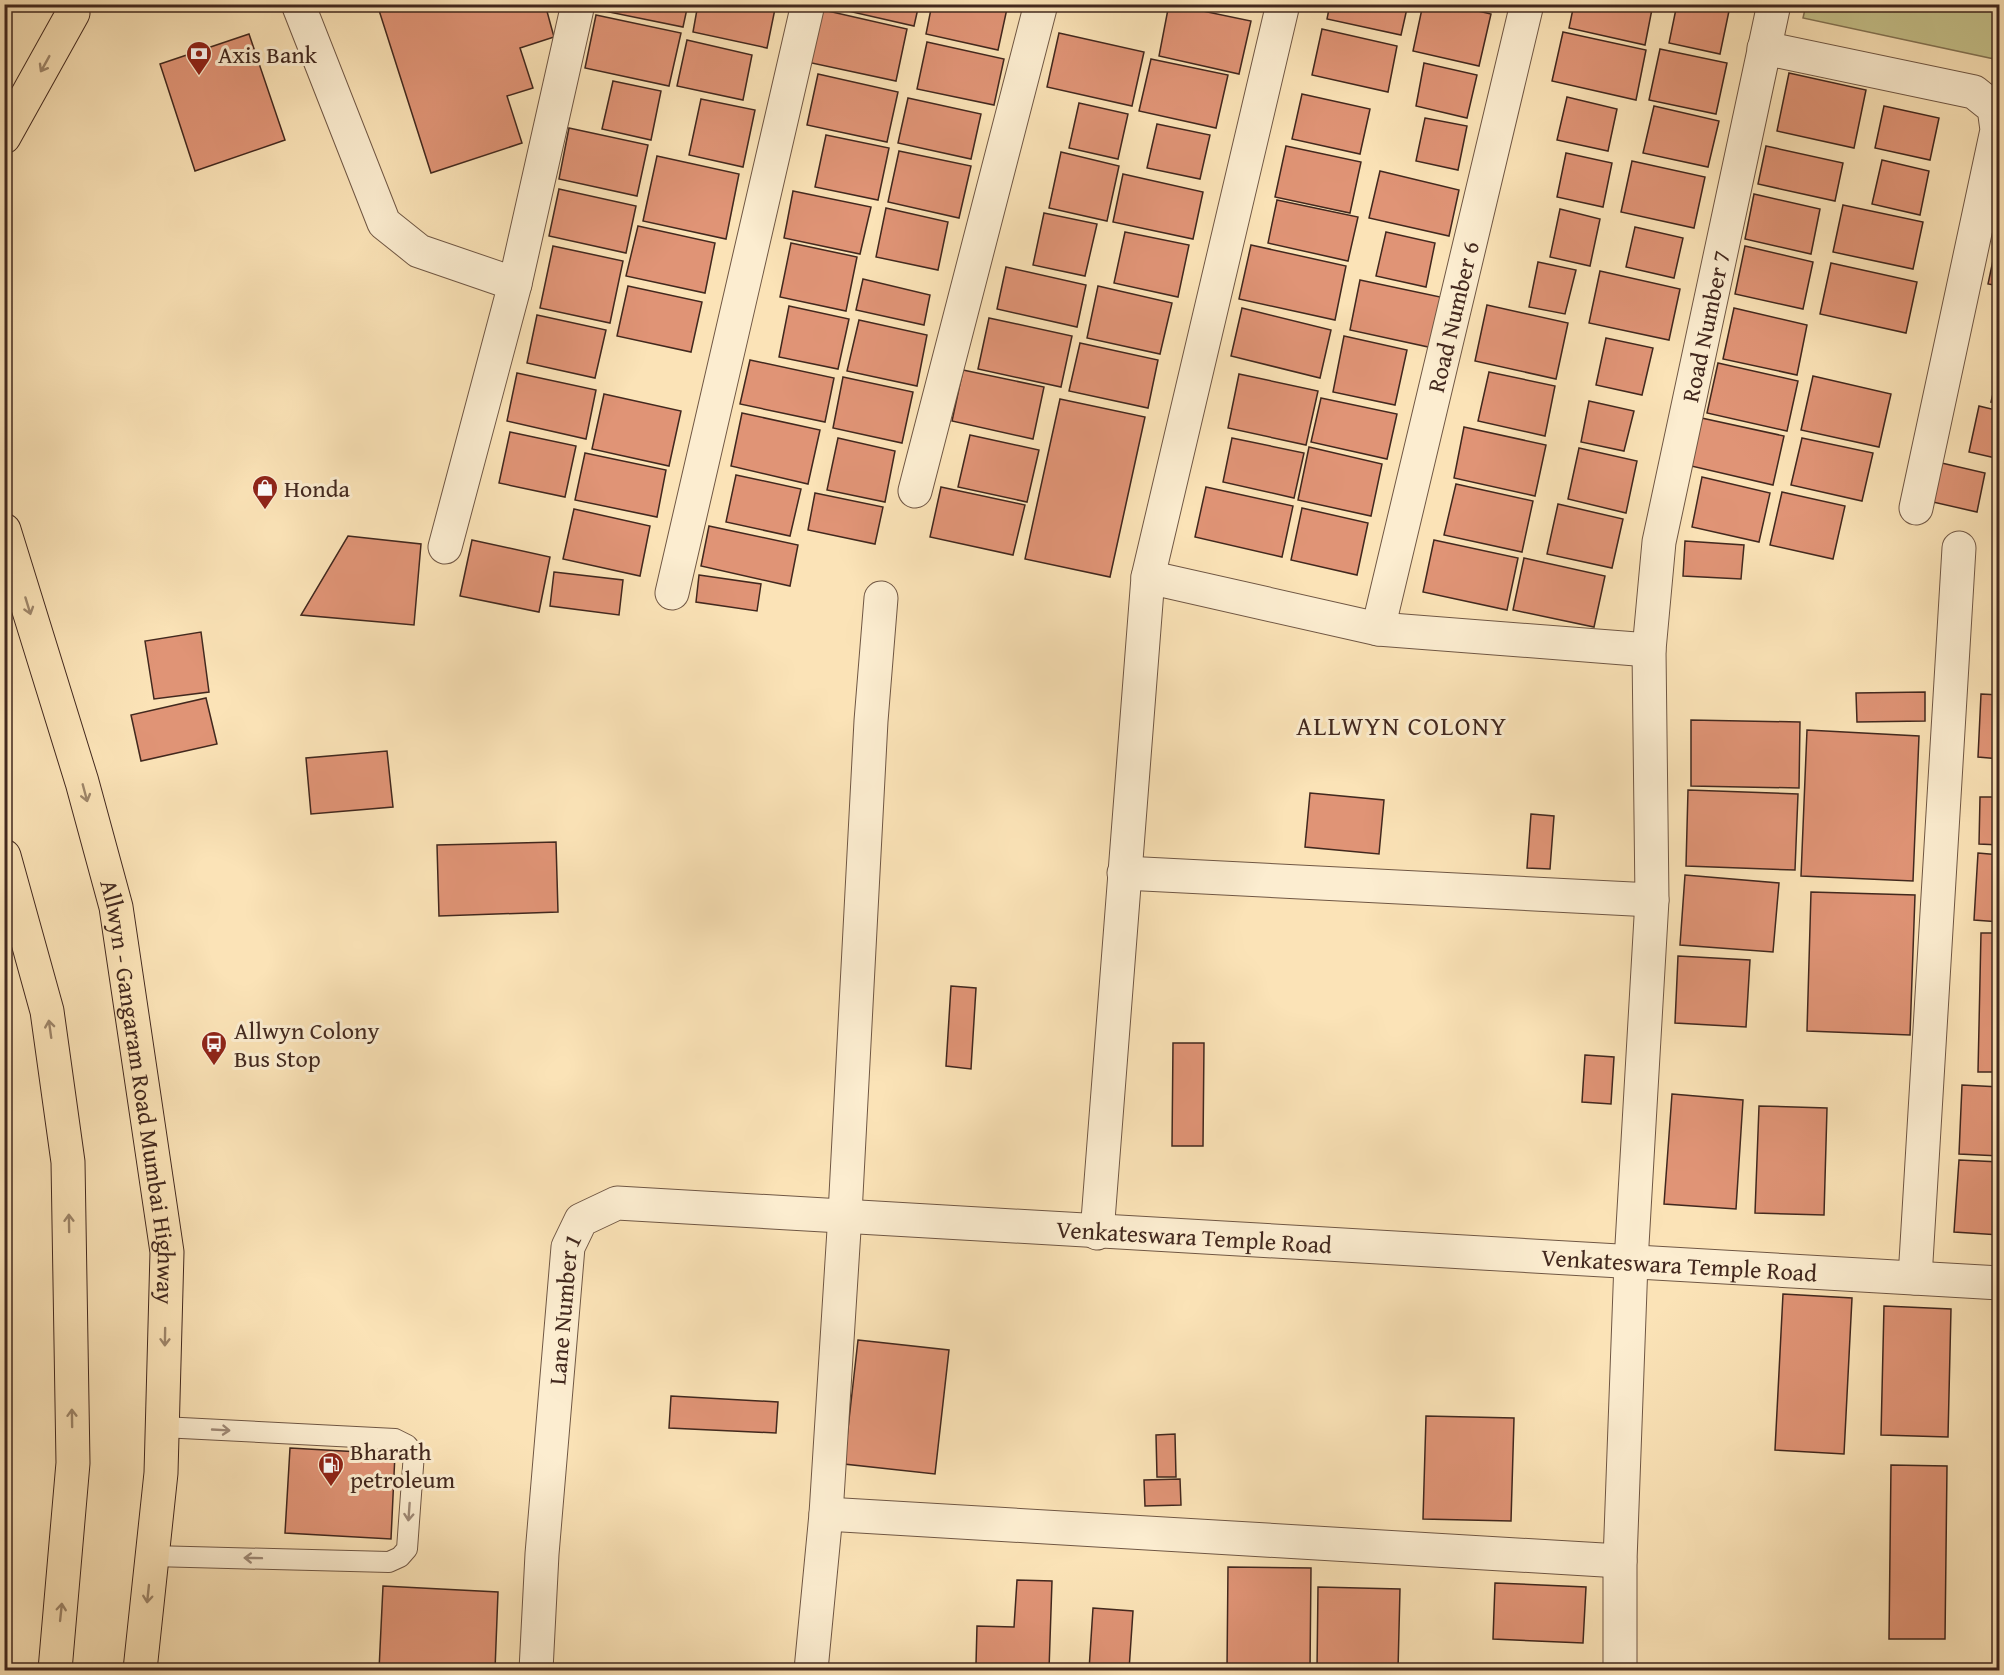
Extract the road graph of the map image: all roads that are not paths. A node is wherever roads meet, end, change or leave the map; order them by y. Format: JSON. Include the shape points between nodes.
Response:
{"nodes":[{"id":1,"x":298,"y":4,"type":"edge"},
{"id":2,"x":578,"y":4,"type":"edge"},
{"id":3,"x":808,"y":4,"type":"edge"},
{"id":4,"x":1041,"y":4,"type":"edge"},
{"id":5,"x":1283,"y":4,"type":"edge"},
{"id":6,"x":1527,"y":4,"type":"edge"},
{"id":7,"x":1773,"y":4,"type":"edge"},
{"id":8,"x":73,"y":13,"type":"dead end"},
{"id":9,"x":1764,"y":48,"type":"junction"},
{"id":10,"x":4,"y":137,"type":"edge"},
{"id":11,"x":515,"y":284,"type":"junction"},
{"id":12,"x":915,"y":491,"type":"dead end"},
{"id":13,"x":1916,"y":508,"type":"dead end"},
{"id":14,"x":4,"y":530,"type":"edge"},
{"id":15,"x":445,"y":547,"type":"dead end"},
{"id":16,"x":1959,"y":548,"type":"dead end"},
{"id":17,"x":1148,"y":578,"type":"junction"},
{"id":18,"x":672,"y":593,"type":"dead end"},
{"id":19,"x":880,"y":598,"type":"dead end"},
{"id":20,"x":1378,"y":629,"type":"junction"},
{"id":21,"x":1649,"y":650,"type":"junction"},
{"id":22,"x":4,"y":856,"type":"edge"},
{"id":23,"x":1124,"y":873,"type":"junction"},
{"id":24,"x":1652,"y":900,"type":"junction"},
{"id":25,"x":845,"y":1214,"type":"junction"},
{"id":26,"x":1097,"y":1233,"type":"junction"},
{"id":27,"x":1631,"y":1262,"type":"junction"},
{"id":28,"x":1915,"y":1278,"type":"junction"},
{"id":29,"x":2000,"y":1283,"type":"edge"},
{"id":30,"x":162,"y":1427,"type":"junction"},
{"id":31,"x":826,"y":1514,"type":"junction"},
{"id":32,"x":152,"y":1556,"type":"junction"},
{"id":33,"x":1620,"y":1561,"type":"junction"},
{"id":34,"x":55,"y":1671,"type":"edge"},
{"id":35,"x":140,"y":1671,"type":"edge"},
{"id":36,"x":536,"y":1671,"type":"edge"},
{"id":37,"x":811,"y":1671,"type":"edge"},
{"id":38,"x":1620,"y":1671,"type":"edge"}],
"edges":[{"from":1,"to":11,"type":"street","via":[[384,223],[419,251]]},
{"from":2,"to":11,"type":"street"},
{"from":3,"to":18,"type":"street"},
{"from":4,"to":12,"type":"street"},
{"from":5,"to":17,"type":"street"},
{"from":6,"to":20,"type":"street","name":"Road Number 6"},
{"from":7,"to":9,"type":"street","name":"Road Number 7"},
{"from":8,"to":10,"type":"highway","one_way":true},
{"from":9,"to":13,"type":"street","via":[[1974,92],[1994,108],[1997,130]]},
{"from":9,"to":21,"type":"street","name":"Road Number 7","via":[[1659,542]]},
{"from":11,"to":15,"type":"street"},
{"from":14,"to":30,"type":"highway","name":"Allwyn - Gangaram Road Mumbai Highway","one_way":true,"via":[[82,782],[116,907],[167,1252]]},
{"from":16,"to":28,"type":"street"},
{"from":17,"to":20,"type":"street"},
{"from":17,"to":23,"type":"street"},
{"from":19,"to":25,"type":"street"},
{"from":20,"to":21,"type":"street"},
{"from":21,"to":24,"type":"street","name":"Road Number 7"},
{"from":34,"to":22,"type":"highway","one_way":true,"via":[[73,1463],[68,1162],[47,1011]]},
{"from":23,"to":24,"type":"street"},
{"from":23,"to":26,"type":"street"},
{"from":24,"to":27,"type":"street","name":"Road Number 7"},
{"from":25,"to":26,"type":"street","name":"Venkateswara Temple Road"},
{"from":25,"to":31,"type":"street"},
{"from":25,"to":36,"type":"street","name":"Lane Number 1","via":[[617,1203],[581,1220],[568,1247]]},
{"from":26,"to":27,"type":"street","name":"Venkateswara Temple Road"},
{"from":27,"to":28,"type":"street","name":"Venkateswara Temple Road"},
{"from":27,"to":33,"type":"street","name":"Road Number 7"},
{"from":28,"to":29,"type":"street","name":"Venkateswara Temple Road"},
{"from":30,"to":32,"type":"highway","name":"Allwyn - Gangaram Road Mumbai Highway"},
{"from":30,"to":32,"type":"lane","one_way":true,"via":[[395,1439],[407,1444],[414,1453],[407,1549],[389,1562]]},
{"from":31,"to":33,"type":"street"},
{"from":31,"to":37,"type":"street"},
{"from":32,"to":35,"type":"highway","name":"Allwyn - Gangaram Road Mumbai Highway","one_way":true},
{"from":33,"to":38,"type":"street","name":"Road Number 7"}]}
